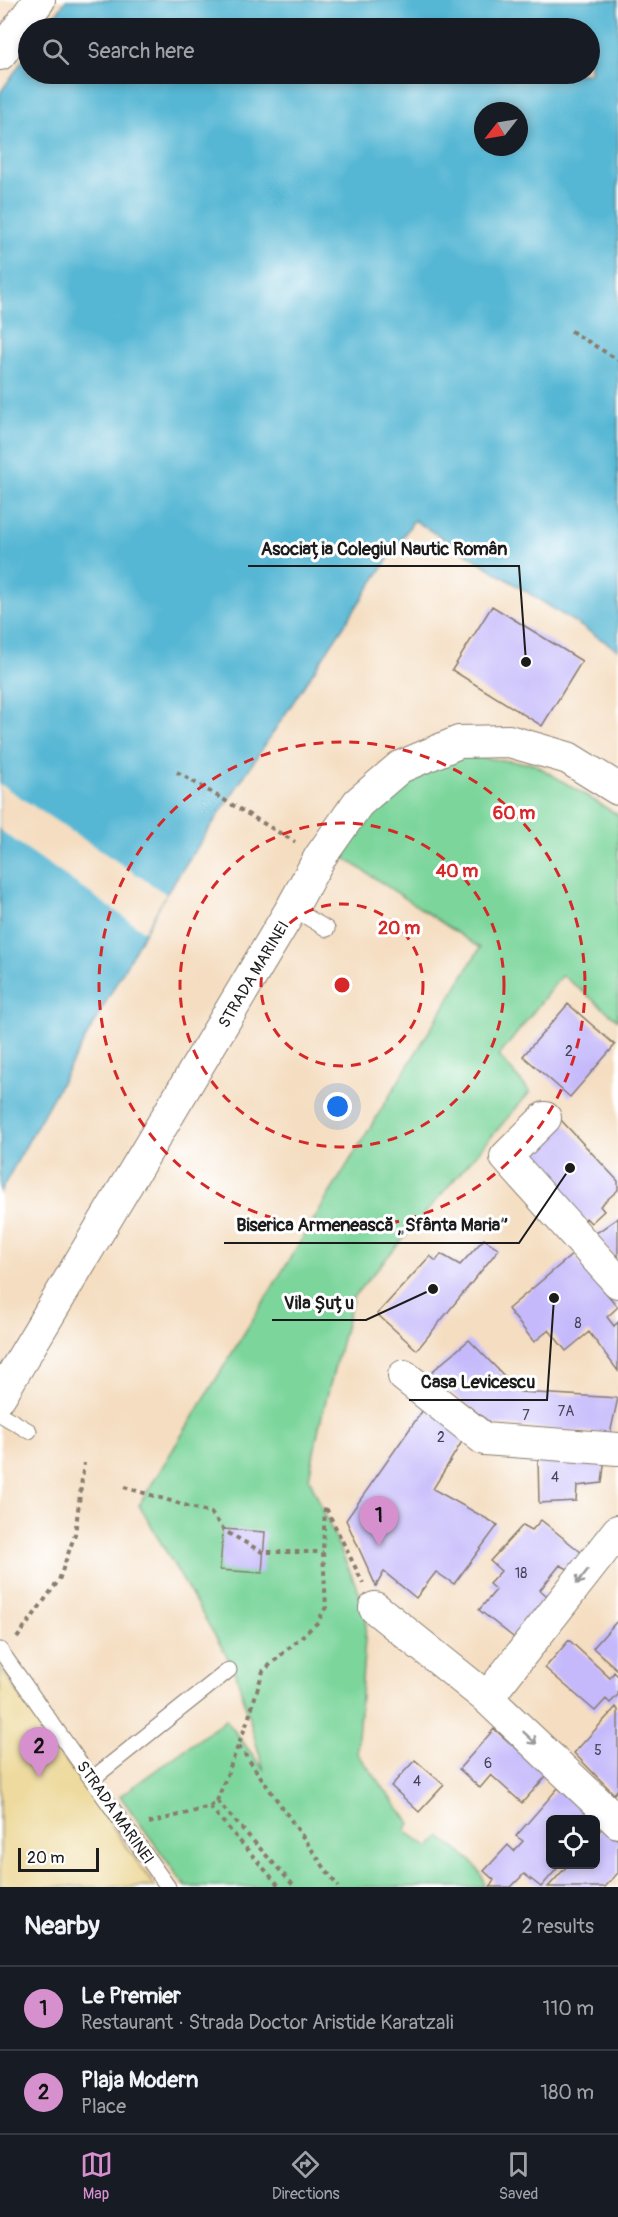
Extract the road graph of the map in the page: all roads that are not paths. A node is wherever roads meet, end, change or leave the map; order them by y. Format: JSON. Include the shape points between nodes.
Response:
{"nodes":[{"id":1,"x":39,"y":0,"type":"edge"},
{"id":2,"x":26,"y":18,"type":"edge"},
{"id":3,"x":18,"y":29,"type":"edge"},
{"id":4,"x":0,"y":54,"type":"edge"},
{"id":5,"x":618,"y":789,"type":"edge"},
{"id":6,"x":292,"y":908,"type":"junction"},
{"id":7,"x":327,"y":929,"type":"dead end"},
{"id":8,"x":545,"y":1118,"type":"dead end"},
{"id":9,"x":618,"y":1282,"type":"edge"},
{"id":10,"x":404,"y":1376,"type":"dead end"},
{"id":11,"x":0,"y":1396,"type":"edge"},
{"id":12,"x":0,"y":1414,"type":"edge"},
{"id":13,"x":29,"y":1431,"type":"dead end"},
{"id":14,"x":618,"y":1449,"type":"edge"},
{"id":15,"x":616,"y":1539,"type":"edge"},
{"id":16,"x":375,"y":1608,"type":"road end"},
{"id":17,"x":2,"y":1653,"type":"edge"},
{"id":18,"x":229,"y":1670,"type":"dead end"},
{"id":19,"x":487,"y":1698,"type":"junction"},
{"id":20,"x":92,"y":1779,"type":"junction"},
{"id":21,"x":618,"y":1822,"type":"edge"},
{"id":22,"x":168,"y":1887,"type":"edge"}],
"edges":[{"from":1,"to":2,"type":"street"},
{"from":3,"to":4,"type":"street"},
{"from":5,"to":6,"type":"street","name":"STRADA MARINEI","via":[[568,758],[509,741],[459,742],[400,767],[358,803],[320,857]]},
{"from":6,"to":7,"type":"lane"},
{"from":6,"to":11,"type":"street","name":"STRADA MARINEI"},
{"from":8,"to":9,"type":"street","via":[[506,1157]]},
{"from":10,"to":14,"type":"street","via":[[484,1439]]},
{"from":12,"to":13,"type":"lane"},
{"from":15,"to":19,"type":"street","one_way":true},
{"from":16,"to":19,"type":"street"},
{"from":17,"to":20,"type":"lane","name":"STRADA MARINEI"},
{"from":18,"to":20,"type":"lane"},
{"from":19,"to":21,"type":"street","one_way":true},
{"from":20,"to":22,"type":"lane","name":"STRADA MARINEI"}]}
